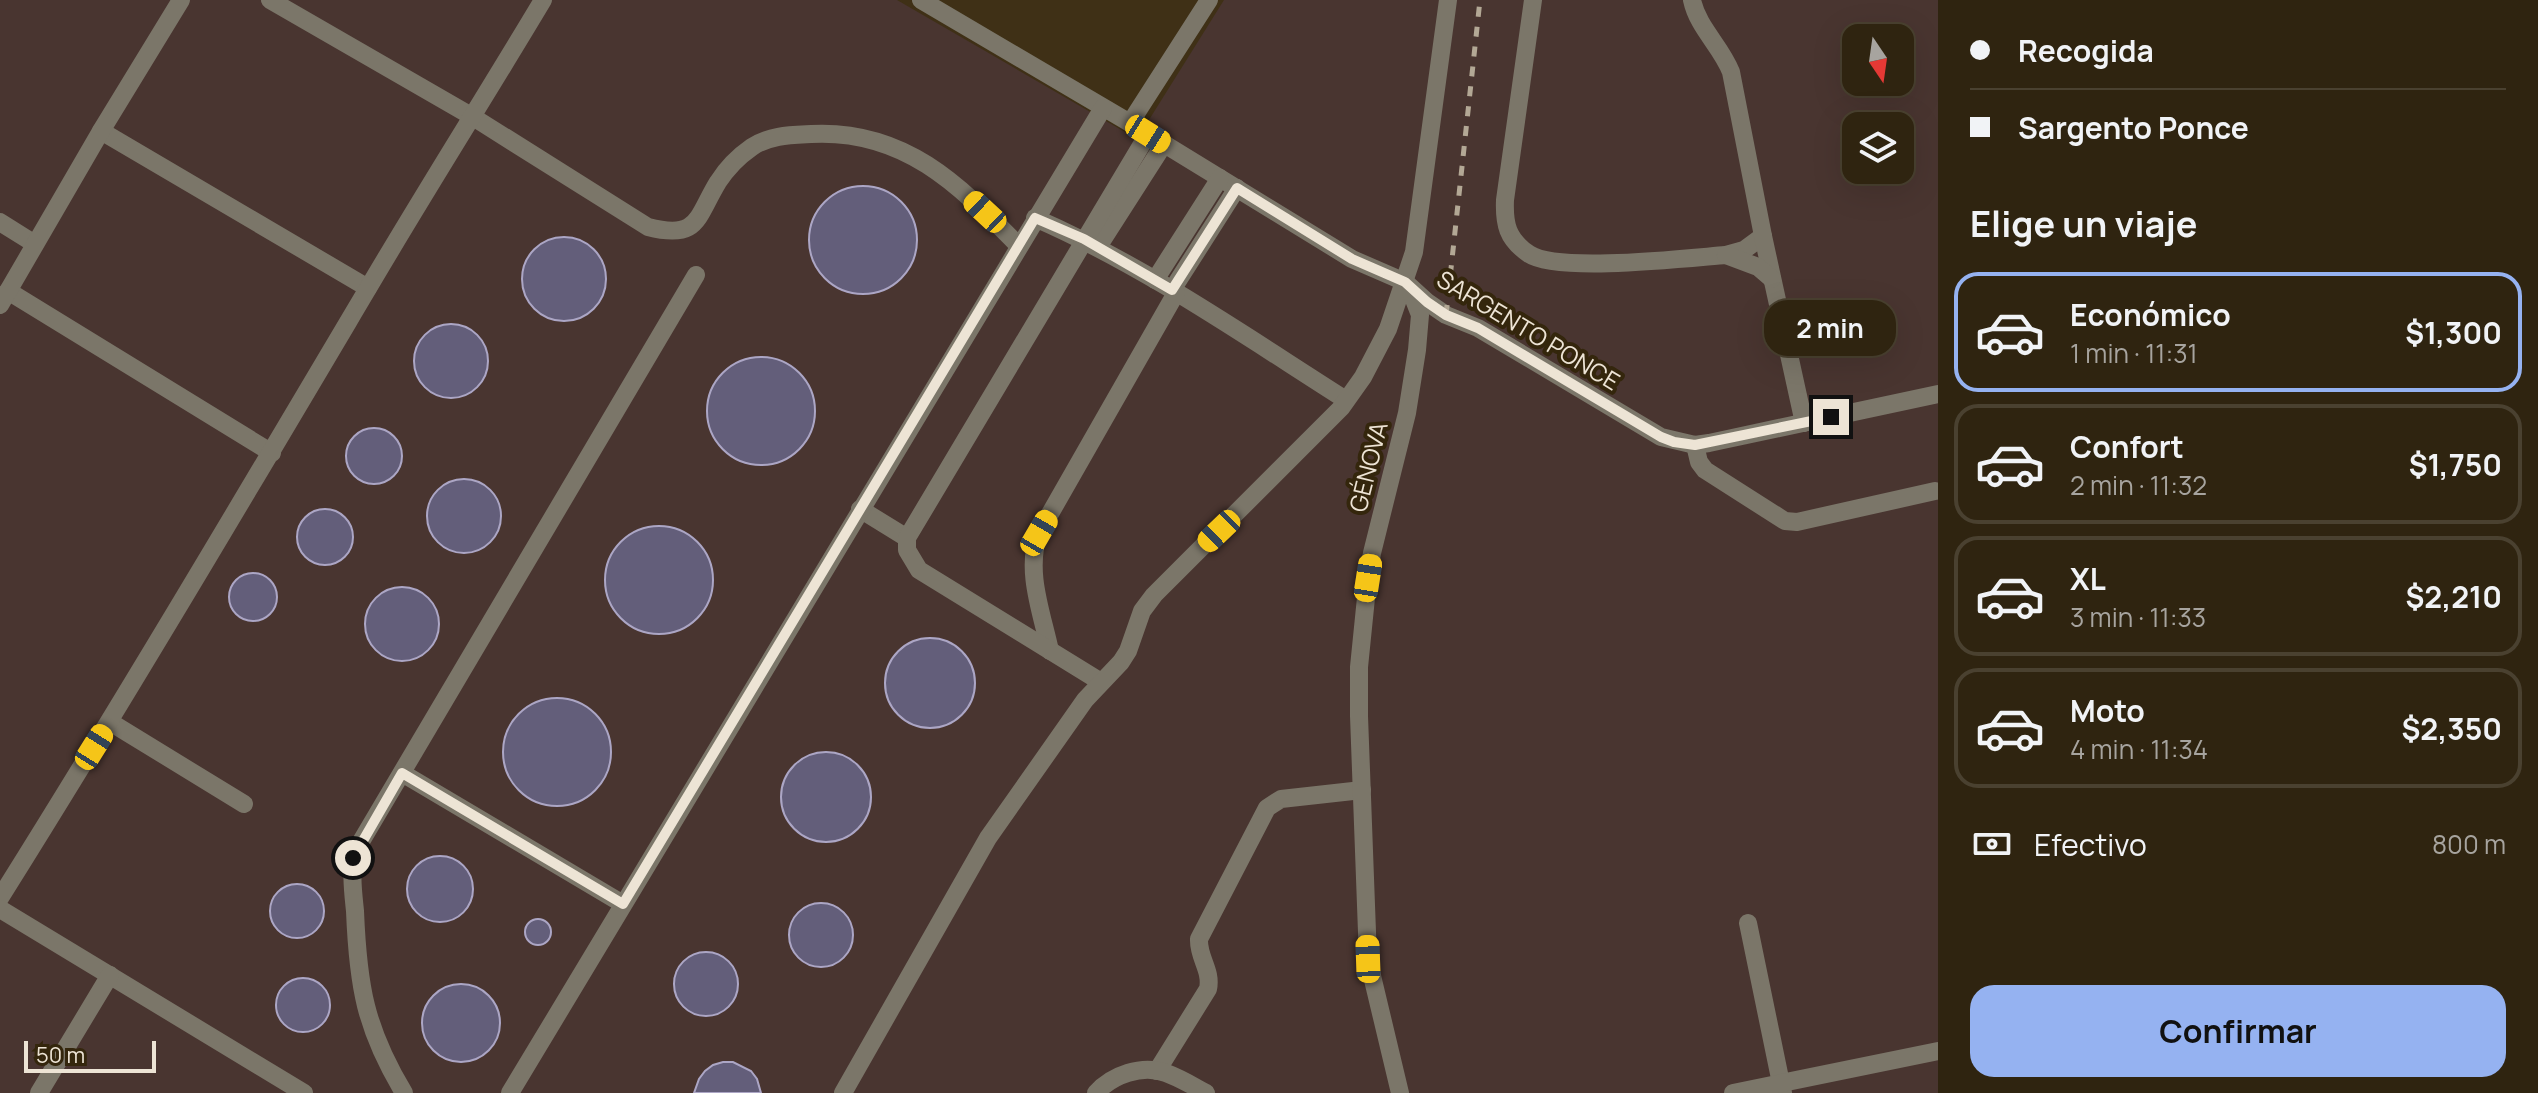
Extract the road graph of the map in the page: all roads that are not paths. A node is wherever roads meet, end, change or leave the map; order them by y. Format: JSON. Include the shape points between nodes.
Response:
{"nodes":[{"id":1,"x":181,"y":0,"type":"edge"},
{"id":2,"x":270,"y":0,"type":"edge"},
{"id":3,"x":543,"y":0,"type":"edge"},
{"id":4,"x":921,"y":0,"type":"edge"},
{"id":5,"x":1209,"y":0,"type":"edge"},
{"id":6,"x":1448,"y":0,"type":"edge"},
{"id":7,"x":1533,"y":0,"type":"edge"},
{"id":8,"x":1692,"y":0,"type":"edge"},
{"id":9,"x":1103,"y":108,"type":"junction"},
{"id":10,"x":473,"y":117,"type":"junction"},
{"id":11,"x":1130,"y":123,"type":"junction"},
{"id":12,"x":101,"y":131,"type":"junction"},
{"id":13,"x":1156,"y":139,"type":"junction"},
{"id":14,"x":1220,"y":178,"type":"junction"},
{"id":15,"x":1237,"y":188,"type":"junction"},
{"id":16,"x":1035,"y":218,"type":"junction"},
{"id":17,"x":0,"y":222,"type":"edge"},
{"id":18,"x":1763,"y":236,"type":"junction"},
{"id":19,"x":1091,"y":243,"type":"junction"},
{"id":20,"x":35,"y":244,"type":"junction"},
{"id":21,"x":1018,"y":245,"type":"junction"},
{"id":22,"x":1726,"y":255,"type":"junction"},
{"id":23,"x":696,"y":275,"type":"dead end"},
{"id":24,"x":1772,"y":279,"type":"junction"},
{"id":25,"x":1155,"y":280,"type":"junction"},
{"id":26,"x":1405,"y":282,"type":"junction"},
{"id":27,"x":368,"y":288,"type":"junction"},
{"id":28,"x":1174,"y":292,"type":"junction"},
{"id":29,"x":4,"y":298,"type":"edge"},
{"id":30,"x":1938,"y":394,"type":"edge"},
{"id":31,"x":1346,"y":400,"type":"junction"},
{"id":32,"x":1804,"y":423,"type":"junction"},
{"id":33,"x":1695,"y":445,"type":"junction"},
{"id":34,"x":272,"y":453,"type":"junction"},
{"id":35,"x":1935,"y":491,"type":"dead end"},
{"id":36,"x":860,"y":509,"type":"junction"},
{"id":37,"x":907,"y":538,"type":"junction"},
{"id":38,"x":1050,"y":651,"type":"junction"},
{"id":39,"x":1101,"y":682,"type":"junction"},
{"id":40,"x":110,"y":722,"type":"junction"},
{"id":41,"x":402,"y":773,"type":"junction"},
{"id":42,"x":1362,"y":790,"type":"junction"},
{"id":43,"x":244,"y":804,"type":"dead end"},
{"id":44,"x":0,"y":898,"type":"edge"},
{"id":45,"x":623,"y":904,"type":"junction"},
{"id":46,"x":0,"y":909,"type":"edge"},
{"id":47,"x":1748,"y":923,"type":"dead end"},
{"id":48,"x":110,"y":975,"type":"junction"},
{"id":49,"x":1938,"y":1051,"type":"edge"},
{"id":50,"x":1157,"y":1071,"type":"junction"},
{"id":51,"x":1782,"y":1088,"type":"edge"},
{"id":52,"x":39,"y":1093,"type":"edge"},
{"id":53,"x":304,"y":1093,"type":"edge"},
{"id":54,"x":404,"y":1093,"type":"edge"},
{"id":55,"x":510,"y":1093,"type":"edge"},
{"id":56,"x":843,"y":1093,"type":"edge"},
{"id":57,"x":1096,"y":1093,"type":"edge"},
{"id":58,"x":1206,"y":1093,"type":"edge"},
{"id":59,"x":1400,"y":1093,"type":"edge"},
{"id":60,"x":1733,"y":1093,"type":"edge"}],
"edges":[{"from":1,"to":12,"type":"street"},
{"from":2,"to":10,"type":"street"},
{"from":3,"to":10,"type":"street"},
{"from":4,"to":9,"type":"street","name":"SARGENTO PONCE"},
{"from":5,"to":11,"type":"street"},
{"from":6,"to":26,"type":"street","via":[[1418,232]]},
{"from":7,"to":22,"type":"street","via":[[1505,200],[1507,231],[1531,256],[1551,262]]},
{"from":8,"to":18,"type":"street","via":[[1698,20],[1731,72]]},
{"from":9,"to":11,"type":"street","name":"SARGENTO PONCE"},
{"from":9,"to":16,"type":"street"},
{"from":10,"to":21,"type":"street","via":[[639,223],[675,233],[697,221],[735,161],[769,139],[841,134],[889,145],[939,171]]},
{"from":10,"to":27,"type":"street"},
{"from":11,"to":13,"type":"street","name":"SARGENTO PONCE"},
{"from":12,"to":20,"type":"street"},
{"from":12,"to":27,"type":"street"},
{"from":13,"to":14,"type":"street","name":"SARGENTO PONCE"},
{"from":13,"to":19,"type":"street"},
{"from":14,"to":15,"type":"street","name":"SARGENTO PONCE"},
{"from":14,"to":25,"type":"street"},
{"from":15,"to":26,"type":"street","name":"SARGENTO PONCE","via":[[1352,259]]},
{"from":15,"to":28,"type":"street"},
{"from":16,"to":19,"type":"street"},
{"from":16,"to":21,"type":"street"},
{"from":17,"to":20,"type":"street"},
{"from":18,"to":22,"type":"street"},
{"from":18,"to":24,"type":"street"},
{"from":19,"to":25,"type":"street"},
{"from":19,"to":37,"type":"street"},
{"from":20,"to":29,"type":"street"},
{"from":21,"to":36,"type":"street"},
{"from":22,"to":24,"type":"street","via":[[1758,267]]},
{"from":23,"to":41,"type":"street"},
{"from":24,"to":32,"type":"street"},
{"from":25,"to":28,"type":"street"},
{"from":26,"to":31,"type":"street","via":[[1388,329]]},
{"from":26,"to":33,"type":"street","name":"SARGENTO PONCE","via":[[1446,315],[1478,328],[1650,432]]},
{"from":26,"to":42,"type":"street","name":"GÉNOVA","via":[[1420,315],[1407,413],[1372,553],[1363,616]]},
{"from":27,"to":34,"type":"street"},
{"from":28,"to":31,"type":"street"},
{"from":28,"to":38,"type":"street","via":[[1034,547],[1033,571]]},
{"from":29,"to":34,"type":"street"},
{"from":30,"to":32,"type":"street","name":"SARGENTO PONCE"},
{"from":31,"to":39,"type":"street","via":[[1154,595],[1142,611],[1128,651]]},
{"from":32,"to":33,"type":"street","name":"SARGENTO PONCE"},
{"from":33,"to":35,"type":"street","via":[[1705,470],[1785,521]]},
{"from":34,"to":40,"type":"street"},
{"from":36,"to":37,"type":"street"},
{"from":36,"to":45,"type":"street"},
{"from":37,"to":38,"type":"street","via":[[907,550],[919,570]]},
{"from":38,"to":39,"type":"street"},
{"from":39,"to":56,"type":"street","via":[[988,838]]},
{"from":40,"to":43,"type":"street"},
{"from":40,"to":44,"type":"street"},
{"from":41,"to":45,"type":"street"},
{"from":41,"to":54,"type":"street","via":[[356,850],[352,867],[362,990],[371,1026]]},
{"from":42,"to":50,"type":"street","via":[[1281,799],[1267,808],[1199,939],[1208,989]]},
{"from":42,"to":59,"type":"street","name":"GÉNOVA","via":[[1368,959]]},
{"from":45,"to":55,"type":"street"},
{"from":46,"to":48,"type":"street"},
{"from":47,"to":51,"type":"street"},
{"from":48,"to":52,"type":"street"},
{"from":48,"to":53,"type":"street"},
{"from":49,"to":51,"type":"street"},
{"from":50,"to":57,"type":"street","via":[[1123,1074]]},
{"from":50,"to":58,"type":"street"},
{"from":51,"to":60,"type":"street"}]}
